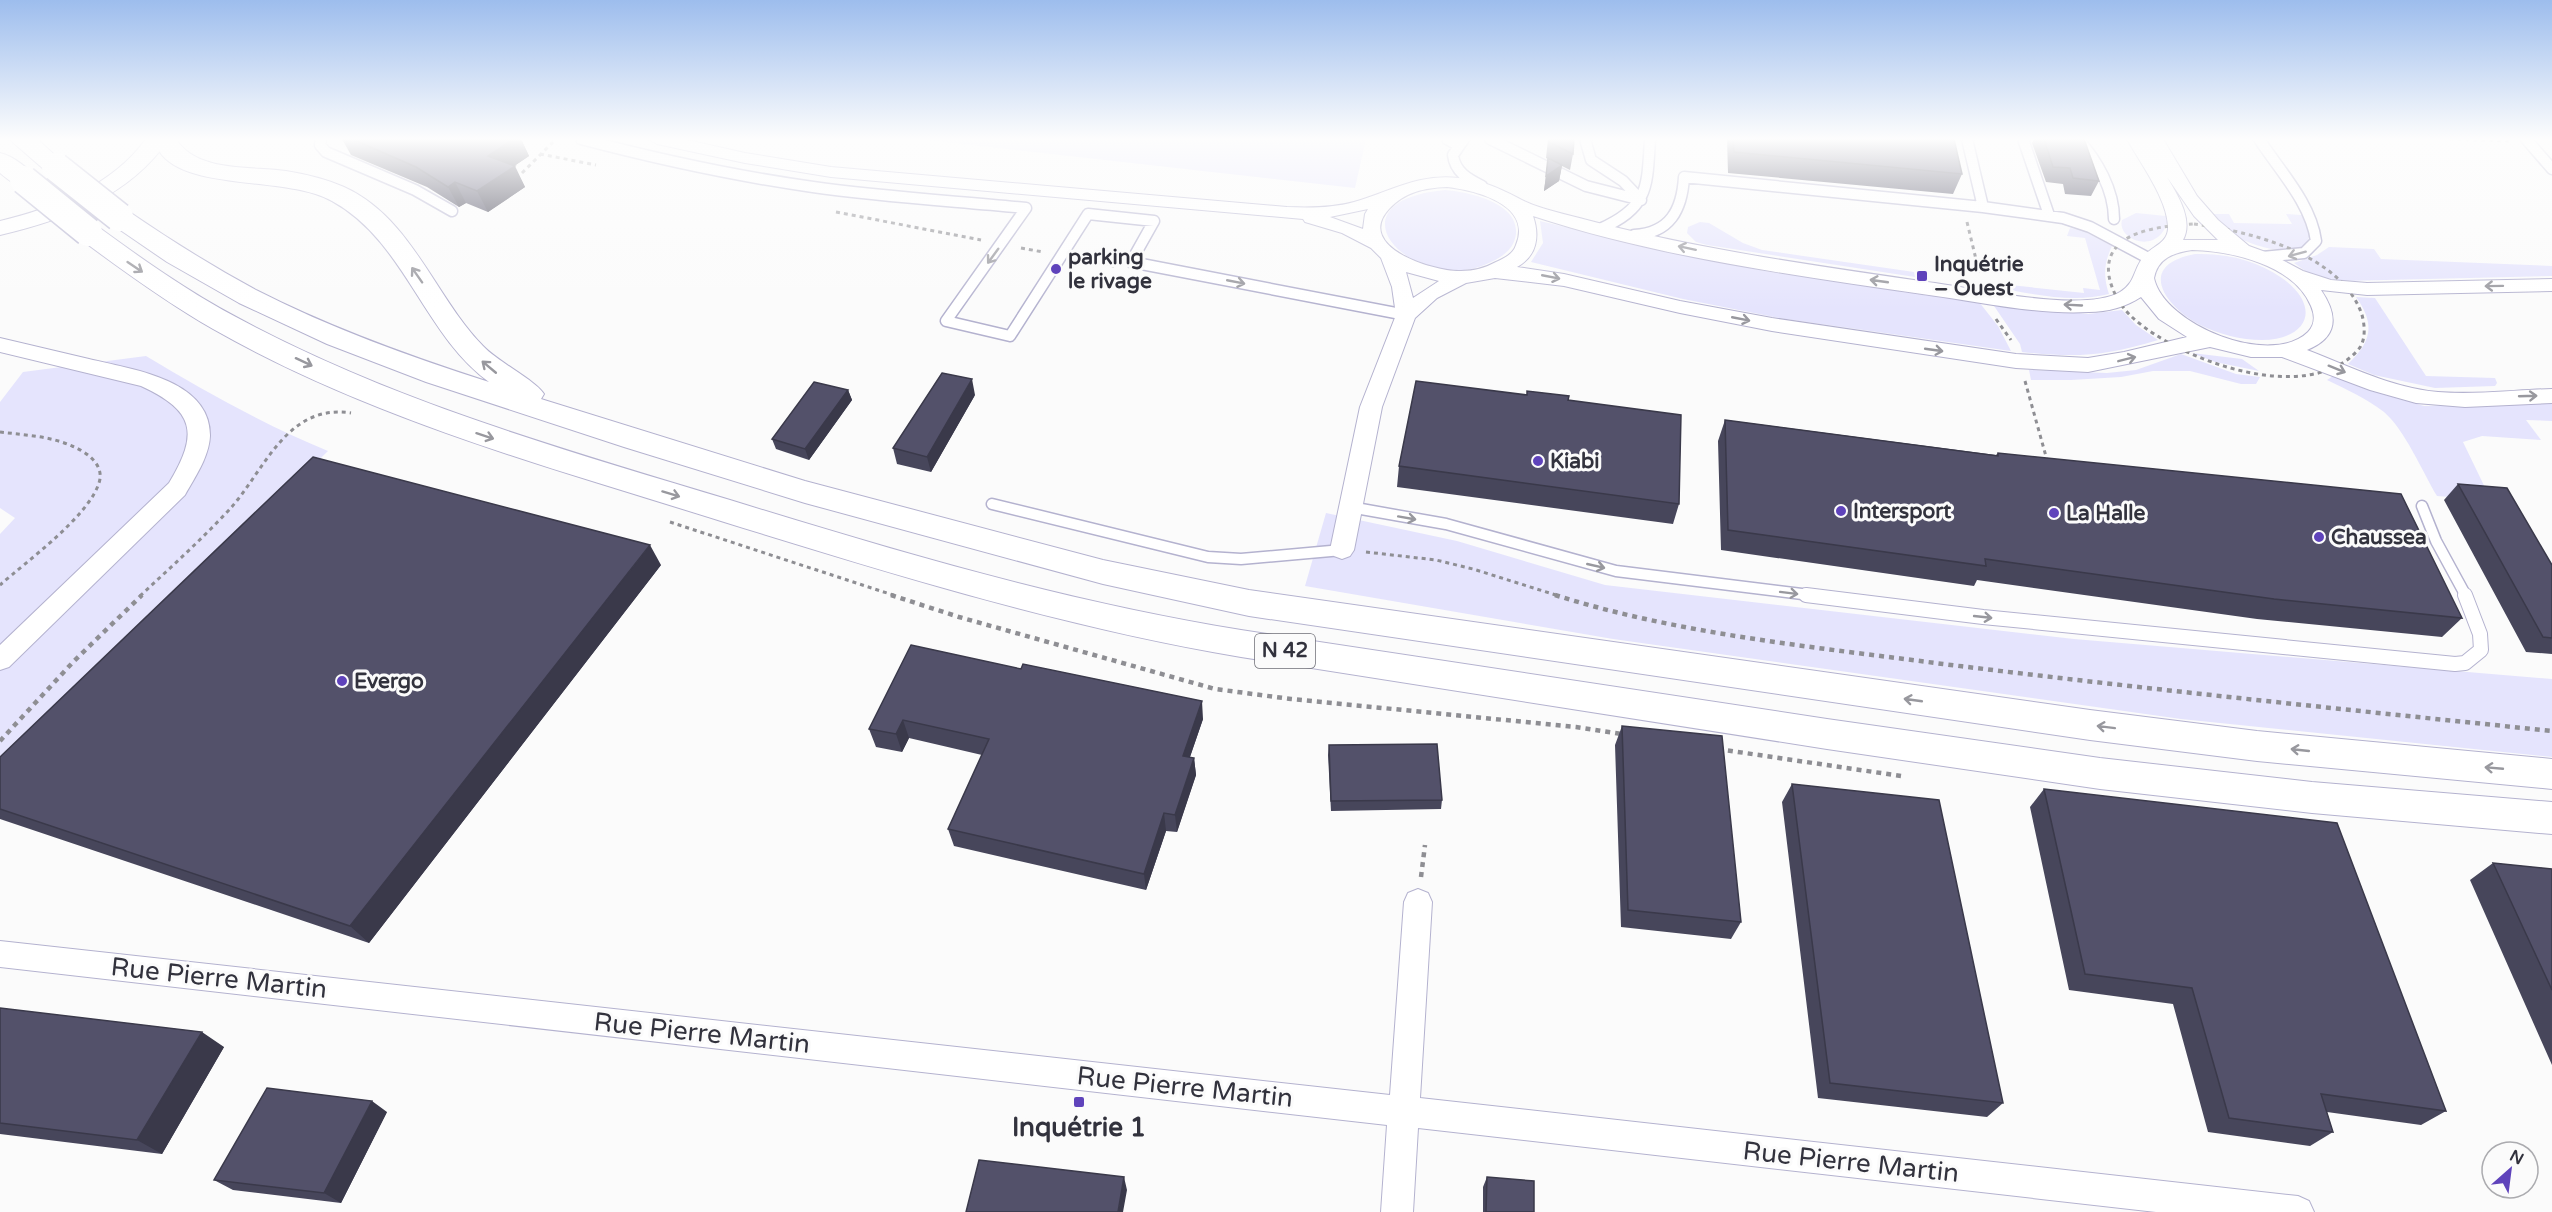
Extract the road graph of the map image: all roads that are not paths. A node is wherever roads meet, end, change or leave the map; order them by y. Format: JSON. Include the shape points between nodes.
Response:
{"nodes":[{"id":1,"x":43,"y":196,"type":"edge"},
{"id":2,"x":90,"y":196,"type":"edge"},
{"id":3,"x":92,"y":196,"type":"edge"},
{"id":4,"x":340,"y":196,"type":"edge"},
{"id":5,"x":425,"y":196,"type":"edge"},
{"id":6,"x":891,"y":196,"type":"edge"},
{"id":7,"x":1093,"y":196,"type":"edge"},
{"id":8,"x":1388,"y":196,"type":"edge"},
{"id":9,"x":1391,"y":196,"type":"edge"},
{"id":10,"x":1499,"y":196,"type":"edge"},
{"id":11,"x":1624,"y":196,"type":"edge"},
{"id":12,"x":1637,"y":196,"type":"edge"},
{"id":13,"x":1643,"y":196,"type":"edge"},
{"id":14,"x":1682,"y":196,"type":"edge"},
{"id":15,"x":1869,"y":196,"type":"edge"},
{"id":16,"x":1980,"y":196,"type":"edge"},
{"id":17,"x":2042,"y":196,"type":"edge"},
{"id":18,"x":2111,"y":196,"type":"edge"},
{"id":19,"x":2166,"y":196,"type":"edge"},
{"id":20,"x":2188,"y":196,"type":"edge"},
{"id":21,"x":2295,"y":196,"type":"edge"},
{"id":22,"x":1641,"y":200,"type":"junction"},
{"id":23,"x":1510,"y":201,"type":"junction"},
{"id":24,"x":1983,"y":207,"type":"junction"},
{"id":25,"x":452,"y":211,"type":"edge"},
{"id":26,"x":1276,"y":212,"type":"junction"},
{"id":27,"x":2049,"y":215,"type":"junction"},
{"id":28,"x":2114,"y":219,"type":"dead end"},
{"id":29,"x":2,"y":228,"type":"edge"},
{"id":30,"x":1600,"y":229,"type":"junction"},
{"id":31,"x":1624,"y":235,"type":"junction"},
{"id":32,"x":1376,"y":243,"type":"junction"},
{"id":33,"x":2157,"y":254,"type":"junction"},
{"id":34,"x":2254,"y":254,"type":"junction"},
{"id":35,"x":1390,"y":258,"type":"junction"},
{"id":36,"x":1493,"y":272,"type":"junction"},
{"id":37,"x":2294,"y":274,"type":"junction"},
{"id":38,"x":1460,"y":278,"type":"junction"},
{"id":39,"x":2143,"y":280,"type":"junction"},
{"id":40,"x":2552,"y":285,"type":"edge"},
{"id":41,"x":1406,"y":315,"type":"junction"},
{"id":42,"x":2213,"y":340,"type":"junction"},
{"id":43,"x":0,"y":345,"type":"edge"},
{"id":44,"x":2282,"y":350,"type":"junction"},
{"id":45,"x":2552,"y":396,"type":"edge"},
{"id":46,"x":635,"y":440,"type":"junction"},
{"id":47,"x":992,"y":504,"type":"dead end"},
{"id":48,"x":2422,"y":506,"type":"dead end"},
{"id":49,"x":1350,"y":507,"type":"junction"},
{"id":50,"x":1342,"y":550,"type":"joint"},
{"id":51,"x":0,"y":660,"type":"edge"},
{"id":52,"x":2552,"y":774,"type":"edge"},
{"id":53,"x":2552,"y":818,"type":"edge"},
{"id":54,"x":1418,"y":902,"type":"road end"},
{"id":55,"x":0,"y":954,"type":"edge"},
{"id":56,"x":1404,"y":1112,"type":"junction"},
{"id":57,"x":1397,"y":1212,"type":"edge"},
{"id":58,"x":2298,"y":1212,"type":"edge"}],
"edges":[{"from":1,"to":53,"type":"highway","number":"N 42","one_way":true,"bridge":true,"via":[[142,272],[219,319],[350,384],[540,454],[990,589],[1116,620],[1408,671],[1974,756],[2217,787]]},
{"from":2,"to":29,"type":"street","via":[[55,212]]},
{"from":3,"to":46,"type":"highway","number":"N 42","bridge":true,"via":[[176,256],[292,318],[436,375]]},
{"from":46,"to":4,"type":"highway","one_way":true,"via":[[538,398],[494,372],[465,344],[381,226]]},
{"from":5,"to":25,"type":"lane"},
{"from":6,"to":41,"type":"lane","one_way":true,"via":[[1026,208],[946,321],[1010,336],[1088,214],[1154,221],[1131,262]]},
{"from":7,"to":26,"type":"street"},
{"from":8,"to":26,"type":"street","via":[[1342,210]]},
{"from":9,"to":32,"type":"street","via":[[1374,214],[1372,231]]},
{"from":10,"to":23,"type":"street"},
{"from":11,"to":22,"type":"lane"},
{"from":12,"to":22,"type":"lane"},
{"from":13,"to":22,"type":"lane"},
{"from":14,"to":31,"type":"lane","via":[[1661,230]]},
{"from":15,"to":24,"type":"lane"},
{"from":16,"to":24,"type":"lane"},
{"from":17,"to":27,"type":"lane"},
{"from":18,"to":28,"type":"lane"},
{"from":19,"to":33,"type":"street","via":[[2177,225],[2175,237]]},
{"from":20,"to":34,"type":"street","via":[[2212,226]]},
{"from":21,"to":34,"type":"lane","via":[[2313,224],[2316,241],[2312,248],[2300,254]]},
{"from":22,"to":30,"type":"lane","via":[[1622,218]]},
{"from":23,"to":30,"type":"street","via":[[1548,216]]},
{"from":23,"to":36,"type":"street","via":[[1524,218],[1529,236],[1515,259]]},
{"from":24,"to":27,"type":"lane"},
{"from":26,"to":32,"type":"street","via":[[1330,223]]},
{"from":27,"to":33,"type":"lane"},
{"from":30,"to":31,"type":"street"},
{"from":39,"to":31,"type":"street","one_way":true,"via":[[2136,291],[2118,301],[2069,305],[1776,265]]},
{"from":32,"to":35,"type":"street"},
{"from":33,"to":34,"type":"street","via":[[2184,244],[2201,244]]},
{"from":33,"to":39,"type":"street","via":[[2144,269]]},
{"from":34,"to":37,"type":"street"},
{"from":35,"to":38,"type":"street","via":[[1421,273]]},
{"from":35,"to":41,"type":"street","via":[[1402,287]]},
{"from":36,"to":38,"type":"street"},
{"from":36,"to":42,"type":"street","one_way":true,"via":[[1543,275],[1804,331],[2019,362],[2093,365]]},
{"from":40,"to":37,"type":"street","one_way":true,"via":[[2367,290],[2323,285]]},
{"from":37,"to":44,"type":"street","via":[[2315,295],[2324,321],[2314,338]]},
{"from":38,"to":41,"type":"street","via":[[1430,294]]},
{"from":39,"to":42,"type":"street","via":[[2150,297],[2165,313]]},
{"from":41,"to":49,"type":"street","via":[[1376,389]]},
{"from":42,"to":44,"type":"street","via":[[2251,349]]},
{"from":43,"to":51,"type":"street","via":[[166,388],[190,404],[199,434],[197,452],[177,489]]},
{"from":44,"to":45,"type":"street","one_way":true,"via":[[2391,389],[2436,399]]},
{"from":52,"to":46,"type":"highway","number":"N 42","one_way":true,"via":[[2257,746],[2090,725],[1249,603],[1022,552]]},
{"from":47,"to":50,"type":"lane","via":[[1208,557],[1241,559]]},
{"from":49,"to":48,"type":"lane","one_way":true,"via":[[1446,524],[1616,571],[1983,617],[2465,663],[2481,650],[2482,638]]},
{"from":49,"to":50,"type":"street"},
{"from":54,"to":56,"type":"street"},
{"from":55,"to":56,"type":"street","name":"Rue Pierre Martin"},
{"from":56,"to":57,"type":"street"},
{"from":56,"to":58,"type":"street","name":"Rue Pierre Martin"}]}
